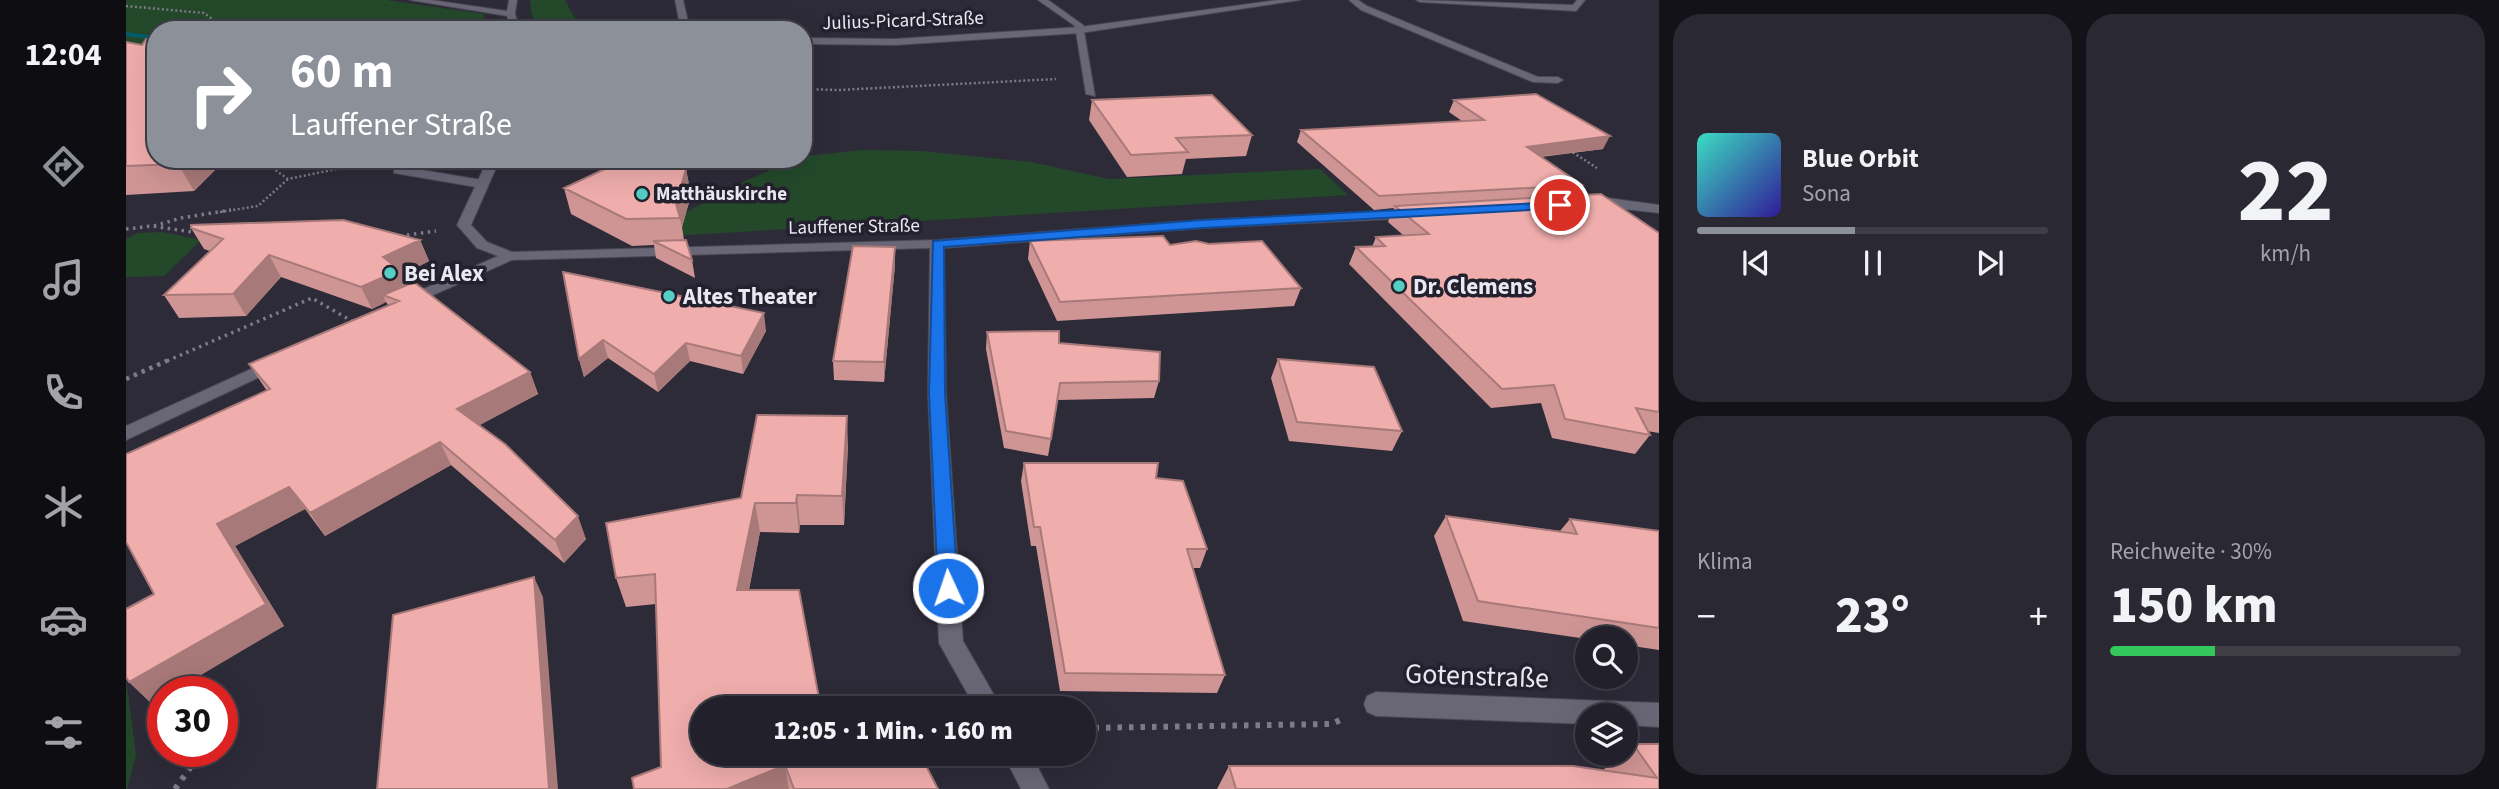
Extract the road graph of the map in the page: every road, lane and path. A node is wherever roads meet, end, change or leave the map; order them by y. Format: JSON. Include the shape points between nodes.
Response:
{"nodes":[{"id":1,"x":414,"y":0,"type":"edge"},
{"id":2,"x":513,"y":0,"type":"edge"},
{"id":3,"x":679,"y":0,"type":"edge"},
{"id":4,"x":1042,"y":0,"type":"edge"},
{"id":5,"x":1296,"y":0,"type":"edge"},
{"id":6,"x":1353,"y":0,"type":"edge"},
{"id":7,"x":1420,"y":0,"type":"edge"},
{"id":8,"x":1581,"y":0,"type":"edge"},
{"id":9,"x":126,"y":6,"type":"edge"},
{"id":10,"x":512,"y":14,"type":"junction"},
{"id":11,"x":215,"y":21,"type":"edge"},
{"id":12,"x":514,"y":21,"type":"edge"},
{"id":13,"x":684,"y":21,"type":"edge"},
{"id":14,"x":1080,"y":30,"type":"junction"},
{"id":15,"x":812,"y":41,"type":"edge"},
{"id":16,"x":1088,"y":77,"type":"junction"},
{"id":17,"x":1558,"y":80,"type":"dead end"},
{"id":18,"x":812,"y":89,"type":"edge"},
{"id":19,"x":1091,"y":94,"type":"dead end"},
{"id":20,"x":1565,"y":148,"type":"edge"},
{"id":21,"x":272,"y":168,"type":"edge"},
{"id":22,"x":344,"y":168,"type":"edge"},
{"id":23,"x":490,"y":168,"type":"edge"},
{"id":24,"x":398,"y":170,"type":"dead end"},
{"id":25,"x":288,"y":179,"type":"junction"},
{"id":26,"x":482,"y":184,"type":"junction"},
{"id":27,"x":1582,"y":204,"type":"edge"},
{"id":28,"x":1619,"y":204,"type":"junction"},
{"id":29,"x":1659,"y":209,"type":"edge"},
{"id":30,"x":1424,"y":214,"type":"edge"},
{"id":31,"x":464,"y":225,"type":"junction"},
{"id":32,"x":152,"y":226,"type":"junction"},
{"id":33,"x":126,"y":229,"type":"edge"},
{"id":34,"x":207,"y":235,"type":"edge"},
{"id":35,"x":392,"y":236,"type":"edge"},
{"id":36,"x":937,"y":244,"type":"junction"},
{"id":37,"x":510,"y":256,"type":"junction"},
{"id":38,"x":357,"y":324,"type":"joint"},
{"id":39,"x":286,"y":358,"type":"edge"},
{"id":40,"x":126,"y":379,"type":"edge"},
{"id":41,"x":126,"y":434,"type":"edge"},
{"id":42,"x":982,"y":696,"type":"edge"},
{"id":43,"x":1376,"y":704,"type":"joint"},
{"id":44,"x":1659,"y":715,"type":"edge"},
{"id":45,"x":1096,"y":728,"type":"edge"},
{"id":46,"x":1023,"y":766,"type":"edge"},
{"id":47,"x":191,"y":767,"type":"edge"},
{"id":48,"x":175,"y":789,"type":"edge"},
{"id":49,"x":1036,"y":789,"type":"edge"}],
"edges":[{"from":1,"to":10,"type":"street"},
{"from":2,"to":10,"type":"street"},
{"from":3,"to":13,"type":"street"},
{"from":4,"to":14,"type":"street"},
{"from":5,"to":14,"type":"street","name":"Julius-Picard-Straße"},
{"from":6,"to":17,"type":"street","via":[[1536,80]]},
{"from":7,"to":8,"type":"street","via":[[1576,8]]},
{"from":9,"to":11,"type":"path","via":[[204,13]]},
{"from":10,"to":12,"type":"street"},
{"from":14,"to":15,"type":"street","name":"Julius-Picard-Straße","via":[[895,43]]},
{"from":14,"to":16,"type":"street"},
{"from":16,"to":18,"type":"path"},
{"from":16,"to":19,"type":"street"},
{"from":20,"to":28,"type":"path","via":[[1600,170]]},
{"from":21,"to":25,"type":"path"},
{"from":22,"to":25,"type":"path"},
{"from":23,"to":26,"type":"street"},
{"from":24,"to":26,"type":"street"},
{"from":25,"to":32,"type":"path","via":[[258,206]]},
{"from":26,"to":31,"type":"street"},
{"from":27,"to":28,"type":"street"},
{"from":28,"to":29,"type":"street"},
{"from":30,"to":36,"type":"street","name":"Lauffener Straße","via":[[1202,224]]},
{"from":31,"to":35,"type":"path"},
{"from":31,"to":37,"type":"street","via":[[482,245]]},
{"from":32,"to":33,"type":"path"},
{"from":32,"to":34,"type":"path"},
{"from":36,"to":37,"type":"street","name":"Lauffener Straße"},
{"from":36,"to":42,"type":"street","via":[[937,393],[951,643]]},
{"from":37,"to":38,"type":"street"},
{"from":38,"to":40,"type":"path","via":[[312,298]]},
{"from":39,"to":41,"type":"street"},
{"from":43,"to":44,"type":"street","name":"Gotenstraße"},
{"from":43,"to":45,"type":"path","via":[[1332,724]]},
{"from":46,"to":49,"type":"street"},
{"from":47,"to":48,"type":"path"}]}
